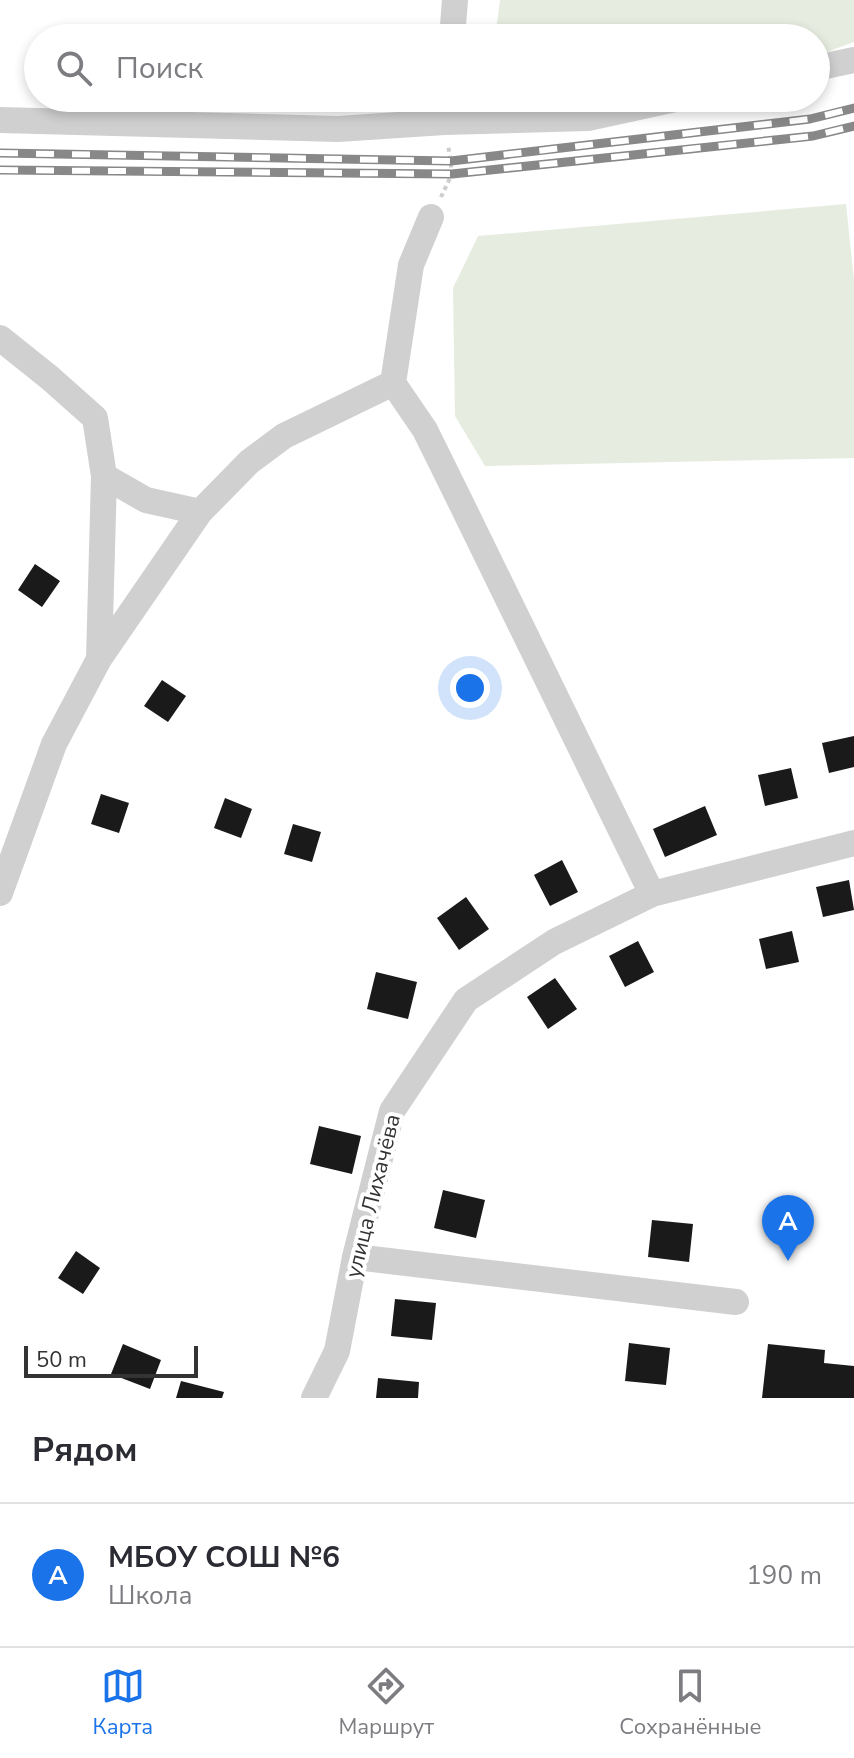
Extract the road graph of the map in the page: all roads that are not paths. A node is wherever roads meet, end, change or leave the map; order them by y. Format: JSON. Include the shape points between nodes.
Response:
{"nodes":[{"id":1,"x":455,"y":0,"type":"edge"},
{"id":2,"x":453,"y":24,"type":"edge"},
{"id":3,"x":854,"y":60,"type":"edge"},
{"id":4,"x":830,"y":65,"type":"edge"},
{"id":5,"x":434,"y":112,"type":"edge"},
{"id":6,"x":481,"y":112,"type":"edge"},
{"id":7,"x":616,"y":112,"type":"edge"},
{"id":8,"x":0,"y":120,"type":"edge"},
{"id":9,"x":431,"y":217,"type":"road end"},
{"id":10,"x":0,"y":338,"type":"edge"},
{"id":11,"x":393,"y":383,"type":"junction"},
{"id":12,"x":104,"y":476,"type":"junction"},
{"id":13,"x":200,"y":512,"type":"junction"},
{"id":14,"x":99,"y":659,"type":"junction"},
{"id":15,"x":854,"y":843,"type":"edge"},
{"id":16,"x":0,"y":893,"type":"edge"},
{"id":17,"x":652,"y":894,"type":"junction"},
{"id":18,"x":355,"y":1257,"type":"junction"},
{"id":19,"x":736,"y":1302,"type":"dead end"},
{"id":20,"x":314,"y":1398,"type":"edge"}],
"edges":[{"from":1,"to":2,"type":"street"},
{"from":3,"to":4,"type":"street"},
{"from":5,"to":8,"type":"street","via":[[338,129]]},
{"from":6,"to":7,"type":"street","via":[[588,118]]},
{"from":9,"to":11,"type":"street","via":[[411,265]]},
{"from":10,"to":12,"type":"street","via":[[95,418]]},
{"from":11,"to":13,"type":"street","via":[[284,436],[249,462]]},
{"from":11,"to":17,"type":"street","via":[[425,430]]},
{"from":12,"to":13,"type":"street","via":[[146,500]]},
{"from":12,"to":14,"type":"street"},
{"from":13,"to":14,"type":"street"},
{"from":14,"to":16,"type":"street","via":[[54,744]]},
{"from":15,"to":17,"type":"street","name":"улица Лихачёва"},
{"from":17,"to":18,"type":"street","name":"улица Лихачёва","via":[[554,942],[466,1000],[392,1111]]},
{"from":18,"to":19,"type":"street"},
{"from":18,"to":20,"type":"street","name":"улица Лихачёва","via":[[337,1351]]}]}
